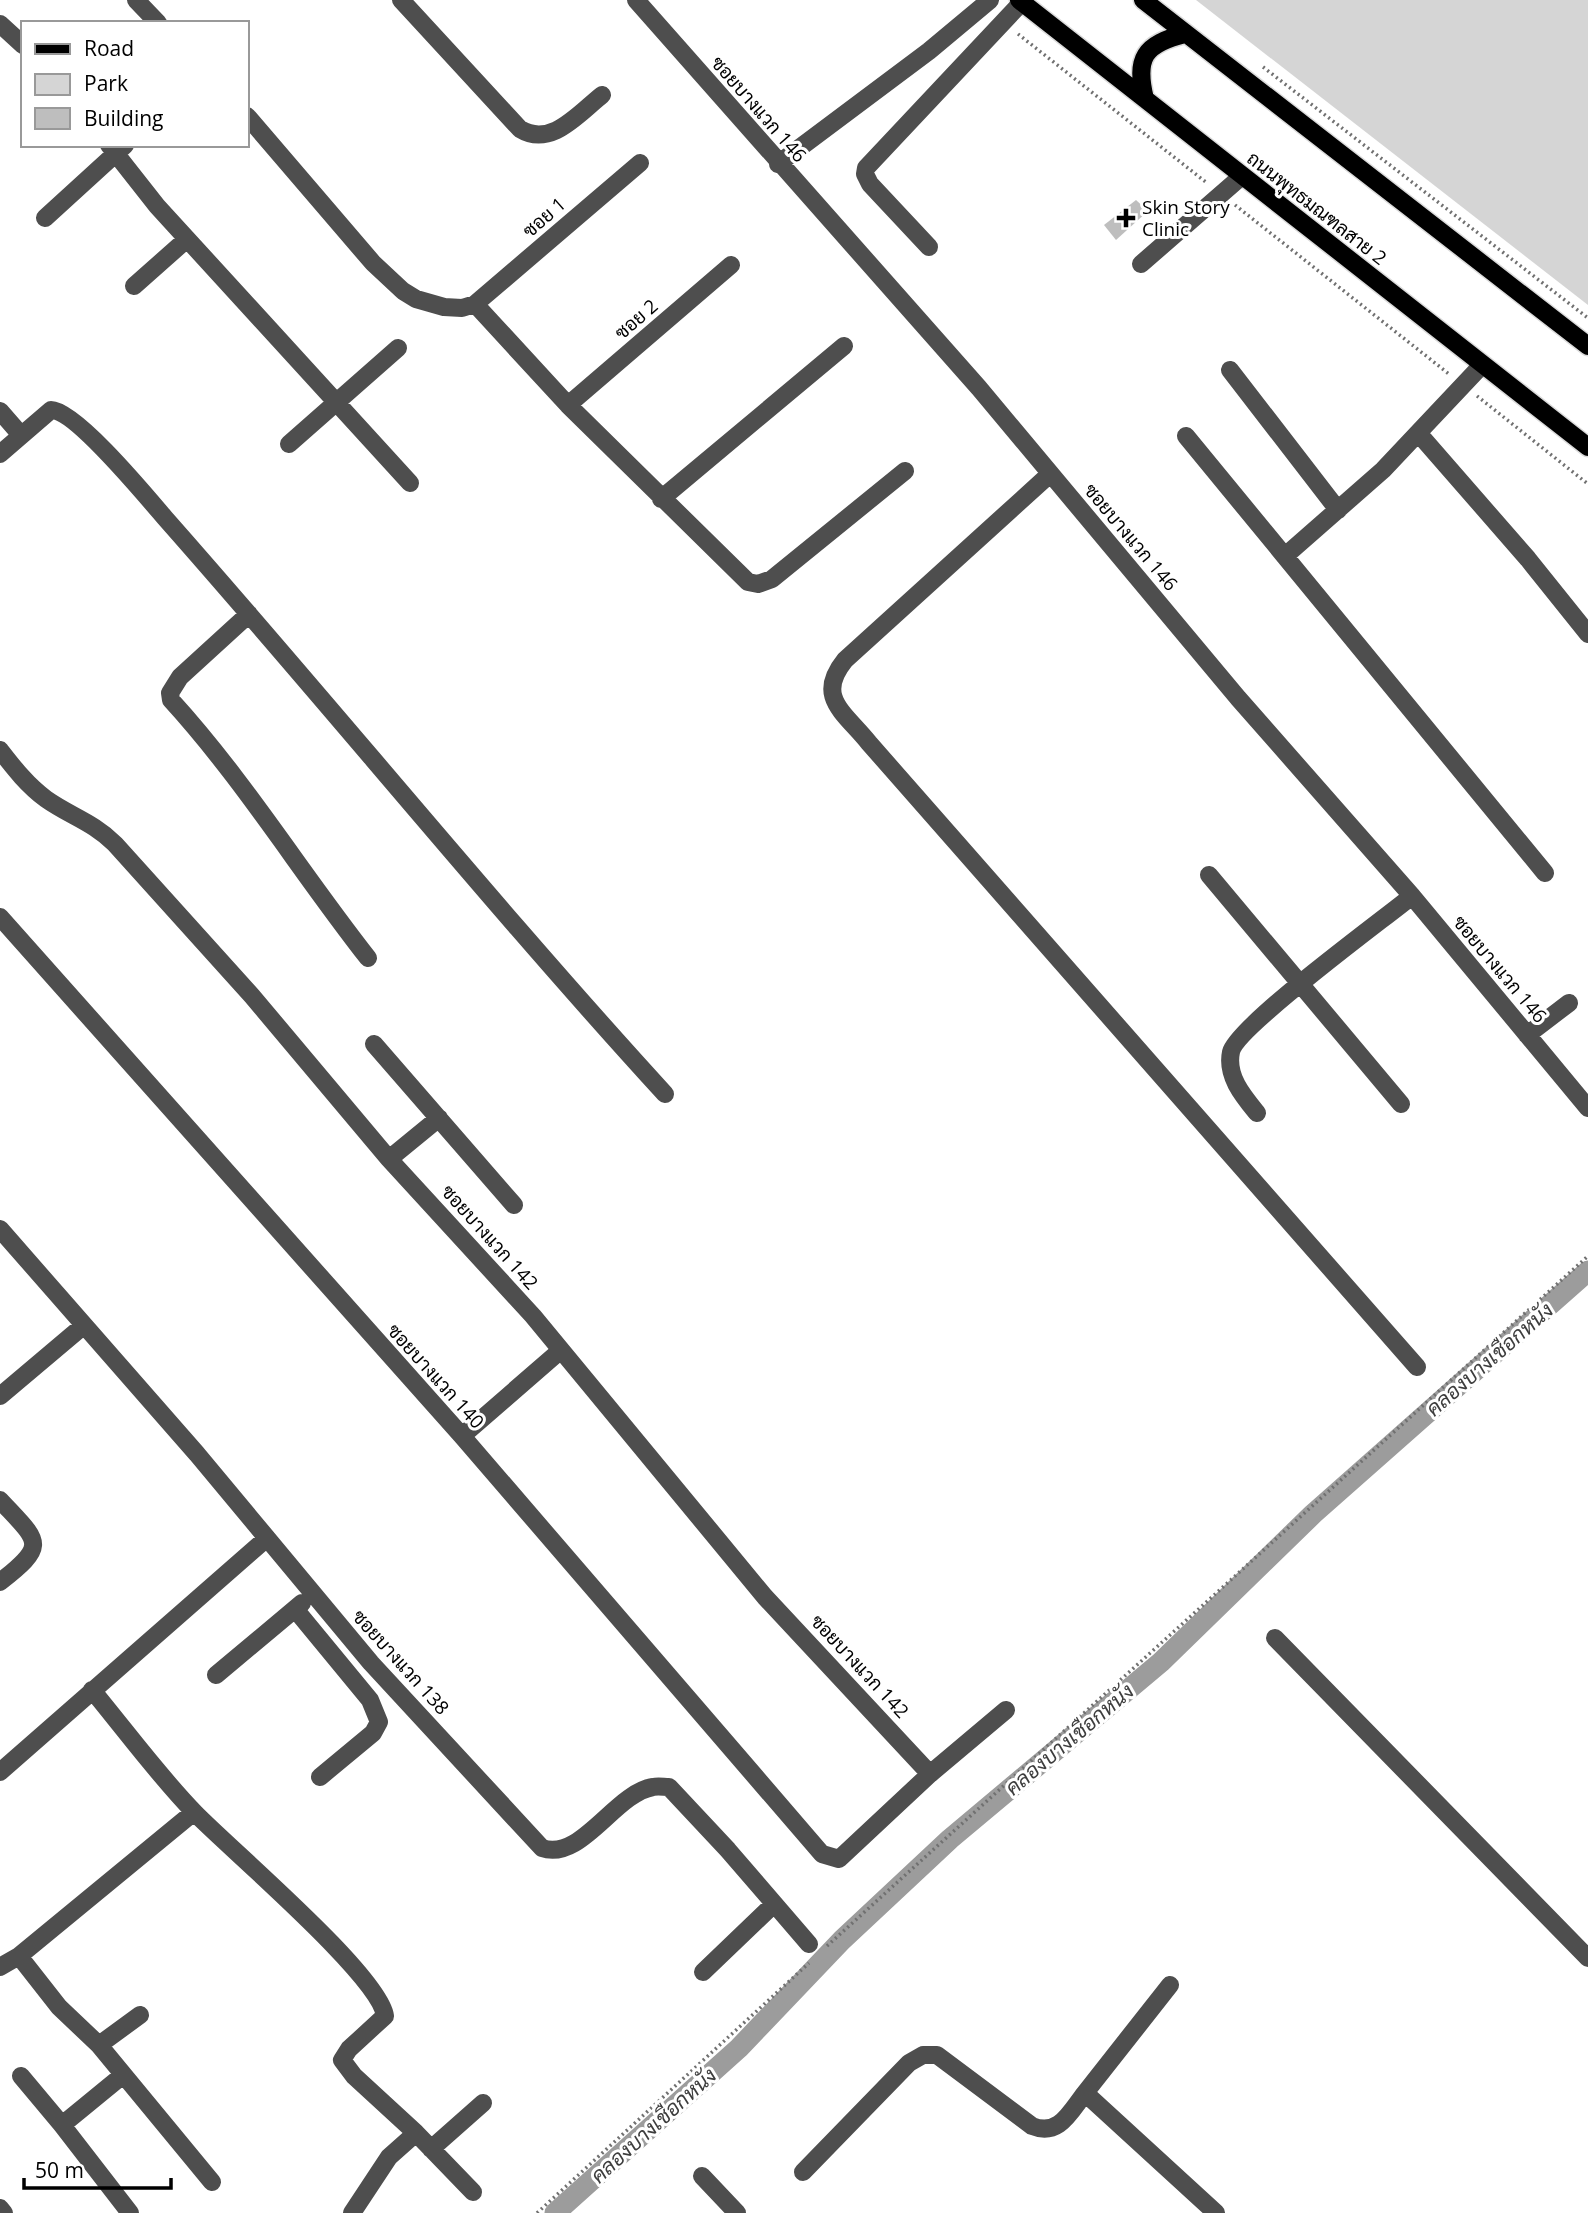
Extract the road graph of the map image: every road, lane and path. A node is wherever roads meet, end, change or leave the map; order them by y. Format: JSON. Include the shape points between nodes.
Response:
{"nodes":[{"id":1,"x":136,"y":0,"type":"edge"},
{"id":2,"x":401,"y":0,"type":"edge"},
{"id":3,"x":636,"y":0,"type":"edge"},
{"id":4,"x":990,"y":0,"type":"edge"},
{"id":5,"x":1143,"y":0,"type":"edge"},
{"id":6,"x":1021,"y":1,"type":"edge"},
{"id":7,"x":156,"y":21,"type":"edge"},
{"id":8,"x":1004,"y":23,"type":"junction"},
{"id":9,"x":0,"y":24,"type":"edge"},
{"id":10,"x":1185,"y":34,"type":"junction"},
{"id":11,"x":21,"y":43,"type":"edge"},
{"id":12,"x":1261,"y":66,"type":"dead end"},
{"id":13,"x":602,"y":95,"type":"dead end"},
{"id":14,"x":1145,"y":99,"type":"junction"},
{"id":15,"x":248,"y":117,"type":"edge"},
{"id":16,"x":116,"y":149,"type":"edge"},
{"id":17,"x":640,"y":163,"type":"dead end"},
{"id":18,"x":778,"y":164,"type":"junction"},
{"id":19,"x":1242,"y":176,"type":"junction"},
{"id":20,"x":1222,"y":195,"type":"junction"},
{"id":21,"x":45,"y":218,"type":"dead end"},
{"id":22,"x":187,"y":239,"type":"junction"},
{"id":23,"x":929,"y":247,"type":"dead end"},
{"id":24,"x":1141,"y":264,"type":"dead end"},
{"id":25,"x":731,"y":265,"type":"dead end"},
{"id":26,"x":134,"y":285,"type":"dead end"},
{"id":27,"x":475,"y":304,"type":"junction"},
{"id":28,"x":1588,"y":318,"type":"edge"},
{"id":29,"x":844,"y":346,"type":"dead end"},
{"id":30,"x":1588,"y":346,"type":"edge"},
{"id":31,"x":398,"y":348,"type":"dead end"},
{"id":32,"x":1482,"y":365,"type":"junction"},
{"id":33,"x":1230,"y":370,"type":"dead end"},
{"id":34,"x":1464,"y":385,"type":"junction"},
{"id":35,"x":338,"y":402,"type":"junction"},
{"id":36,"x":568,"y":405,"type":"junction"},
{"id":37,"x":0,"y":411,"type":"edge"},
{"id":38,"x":20,"y":434,"type":"junction"},
{"id":39,"x":1419,"y":434,"type":"junction"},
{"id":40,"x":1186,"y":436,"type":"dead end"},
{"id":41,"x":289,"y":444,"type":"dead end"},
{"id":42,"x":1588,"y":447,"type":"edge"},
{"id":43,"x":0,"y":454,"type":"edge"},
{"id":44,"x":905,"y":471,"type":"dead end"},
{"id":45,"x":1050,"y":474,"type":"junction"},
{"id":46,"x":410,"y":483,"type":"dead end"},
{"id":47,"x":1588,"y":484,"type":"edge"},
{"id":48,"x":661,"y":499,"type":"junction"},
{"id":49,"x":1338,"y":510,"type":"junction"},
{"id":50,"x":1285,"y":556,"type":"junction"},
{"id":51,"x":249,"y":614,"type":"junction"},
{"id":52,"x":1588,"y":634,"type":"edge"},
{"id":53,"x":0,"y":750,"type":"edge"},
{"id":54,"x":1545,"y":873,"type":"dead end"},
{"id":55,"x":1209,"y":875,"type":"dead end"},
{"id":56,"x":1412,"y":896,"type":"junction"},
{"id":57,"x":0,"y":917,"type":"edge"},
{"id":58,"x":369,"y":958,"type":"dead end"},
{"id":59,"x":1302,"y":984,"type":"junction"},
{"id":60,"x":1569,"y":1003,"type":"dead end"},
{"id":61,"x":1527,"y":1035,"type":"junction"},
{"id":62,"x":374,"y":1044,"type":"dead end"},
{"id":63,"x":665,"y":1094,"type":"dead end"},
{"id":64,"x":1401,"y":1104,"type":"dead end"},
{"id":65,"x":1588,"y":1108,"type":"edge"},
{"id":66,"x":1257,"y":1113,"type":"dead end"},
{"id":67,"x":439,"y":1118,"type":"junction"},
{"id":68,"x":389,"y":1159,"type":"junction"},
{"id":69,"x":514,"y":1205,"type":"dead end"},
{"id":70,"x":0,"y":1229,"type":"edge"},
{"id":71,"x":1588,"y":1256,"type":"edge"},
{"id":72,"x":83,"y":1326,"type":"junction"},
{"id":73,"x":561,"y":1350,"type":"junction"},
{"id":74,"x":1417,"y":1367,"type":"dead end"},
{"id":75,"x":0,"y":1396,"type":"edge"},
{"id":76,"x":462,"y":1436,"type":"junction"},
{"id":77,"x":0,"y":1500,"type":"edge"},
{"id":78,"x":267,"y":1538,"type":"junction"},
{"id":79,"x":0,"y":1582,"type":"edge"},
{"id":80,"x":313,"y":1595,"type":"junction"},
{"id":81,"x":295,"y":1609,"type":"junction"},
{"id":82,"x":1275,"y":1638,"type":"dead end"},
{"id":83,"x":216,"y":1675,"type":"dead end"},
{"id":84,"x":92,"y":1690,"type":"junction"},
{"id":85,"x":1006,"y":1710,"type":"dead end"},
{"id":86,"x":0,"y":1772,"type":"edge"},
{"id":87,"x":930,"y":1774,"type":"junction"},
{"id":88,"x":320,"y":1777,"type":"dead end"},
{"id":89,"x":194,"y":1812,"type":"junction"},
{"id":90,"x":774,"y":1904,"type":"junction"},
{"id":91,"x":814,"y":1952,"type":"junction"},
{"id":92,"x":19,"y":1956,"type":"junction"},
{"id":93,"x":1588,"y":1958,"type":"edge"},
{"id":94,"x":0,"y":1967,"type":"edge"},
{"id":95,"x":703,"y":1972,"type":"dead end"},
{"id":96,"x":1170,"y":1985,"type":"dead end"},
{"id":97,"x":140,"y":2015,"type":"dead end"},
{"id":98,"x":99,"y":2045,"type":"junction"},
{"id":99,"x":123,"y":2075,"type":"junction"},
{"id":100,"x":21,"y":2076,"type":"dead end"},
{"id":101,"x":1085,"y":2093,"type":"junction"},
{"id":102,"x":483,"y":2103,"type":"dead end"},
{"id":103,"x":62,"y":2126,"type":"junction"},
{"id":104,"x":416,"y":2133,"type":"junction"},
{"id":105,"x":431,"y":2149,"type":"junction"},
{"id":106,"x":803,"y":2172,"type":"dead end"},
{"id":107,"x":702,"y":2176,"type":"dead end"},
{"id":108,"x":212,"y":2182,"type":"dead end"},
{"id":109,"x":473,"y":2192,"type":"dead end"},
{"id":110,"x":0,"y":2207,"type":"edge"},
{"id":111,"x":4,"y":2213,"type":"edge"},
{"id":112,"x":130,"y":2213,"type":"edge"},
{"id":113,"x":352,"y":2213,"type":"edge"},
{"id":114,"x":537,"y":2213,"type":"edge"},
{"id":115,"x":737,"y":2213,"type":"edge"},
{"id":116,"x":1214,"y":2213,"type":"edge"}],
"edges":[{"from":1,"to":7,"type":"street"},
{"from":2,"to":13,"type":"street","via":[[520,129],[531,135],[547,136]]},
{"from":3,"to":18,"type":"street","name":"ซอยบางแวก 146"},
{"from":4,"to":18,"type":"street"},
{"from":5,"to":10,"type":"main road"},
{"from":6,"to":8,"type":"street"},
{"from":6,"to":14,"type":"main road","name":"ถนนพุทธมณฑลสาย 2"},
{"from":8,"to":20,"type":"path"},
{"from":8,"to":23,"type":"street","via":[[866,167],[864,174],[870,184]]},
{"from":9,"to":11,"type":"street"},
{"from":10,"to":14,"type":"main road","via":[[1164,39],[1146,54],[1140,72]]},
{"from":10,"to":30,"type":"main road"},
{"from":12,"to":28,"type":"path"},
{"from":14,"to":19,"type":"main road","name":"ถนนพุทธมณฑลสาย 2"},
{"from":15,"to":27,"type":"street","via":[[373,263],[403,291],[444,307]]},
{"from":16,"to":21,"type":"street"},
{"from":16,"to":22,"type":"street"},
{"from":17,"to":27,"type":"street","name":"ซอย 1"},
{"from":18,"to":45,"type":"street","name":"ซอยบางแวก 146"},
{"from":19,"to":20,"type":"street"},
{"from":19,"to":32,"type":"main road","name":"ถนนพุทธมณฑลสาย 2"},
{"from":20,"to":24,"type":"street"},
{"from":20,"to":34,"type":"path"},
{"from":22,"to":26,"type":"street"},
{"from":22,"to":35,"type":"street"},
{"from":25,"to":36,"type":"street","name":"ซอย 2"},
{"from":27,"to":36,"type":"street"},
{"from":29,"to":48,"type":"street"},
{"from":31,"to":35,"type":"street"},
{"from":32,"to":34,"type":"street"},
{"from":32,"to":42,"type":"main road","name":"ถนนพุทธมณฑลสาย 2"},
{"from":33,"to":49,"type":"street"},
{"from":34,"to":39,"type":"street"},
{"from":34,"to":47,"type":"path"},
{"from":35,"to":41,"type":"street"},
{"from":35,"to":46,"type":"street"},
{"from":36,"to":48,"type":"street"},
{"from":37,"to":38,"type":"street"},
{"from":38,"to":43,"type":"street"},
{"from":38,"to":51,"type":"street","via":[[51,410],[72,419],[127,474]]},
{"from":39,"to":49,"type":"street"},
{"from":39,"to":52,"type":"street"},
{"from":40,"to":50,"type":"street"},
{"from":44,"to":48,"type":"street","via":[[772,579],[758,584],[735,572]]},
{"from":45,"to":56,"type":"street","name":"ซอยบางแวก 146"},
{"from":45,"to":74,"type":"street","via":[[845,660],[832,675],[832,697]]},
{"from":49,"to":50,"type":"street"},
{"from":50,"to":54,"type":"street"},
{"from":51,"to":58,"type":"street","via":[[180,677],[171,700],[217,750]]},
{"from":51,"to":63,"type":"street","via":[[518,931]]},
{"from":53,"to":68,"type":"street","name":"ซอยบางแวก 142","via":[[40,794],[98,827],[115,844],[252,996]]},
{"from":55,"to":59,"type":"street"},
{"from":56,"to":59,"type":"street"},
{"from":56,"to":61,"type":"street","name":"ซอยบางแวก 146"},
{"from":57,"to":76,"type":"street","name":"ซอยบางแวก 140"},
{"from":59,"to":64,"type":"street"},
{"from":59,"to":66,"type":"street","via":[[1243,1032],[1231,1050],[1238,1091]]},
{"from":60,"to":61,"type":"street"},
{"from":61,"to":65,"type":"street","name":"ซอยบางแวก 146"},
{"from":62,"to":67,"type":"street"},
{"from":67,"to":68,"type":"street"},
{"from":67,"to":69,"type":"street"},
{"from":68,"to":73,"type":"street","name":"ซอยบางแวก 142"},
{"from":70,"to":72,"type":"street","name":"ซอยบางแวก 138"},
{"from":71,"to":91,"type":"path"},
{"from":72,"to":75,"type":"street"},
{"from":72,"to":78,"type":"street","name":"ซอยบางแวก 138"},
{"from":73,"to":76,"type":"street"},
{"from":73,"to":87,"type":"street","name":"ซอยบางแวก 142","via":[[765,1597]]},
{"from":76,"to":87,"type":"street","name":"ซอยบางแวก 140","via":[[822,1854],[839,1859]]},
{"from":77,"to":79,"type":"street","via":[[28,1532],[33,1550],[30,1559]]},
{"from":78,"to":80,"type":"street","name":"ซอยบางแวก 138"},
{"from":78,"to":84,"type":"street"},
{"from":80,"to":81,"type":"street"},
{"from":80,"to":90,"type":"street","name":"ซอยบางแวก 138","via":[[542,1848],[552,1852],[573,1844],[635,1795],[652,1787],[669,1787]]},
{"from":81,"to":83,"type":"street"},
{"from":81,"to":88,"type":"street","via":[[370,1700],[379,1722]]},
{"from":82,"to":93,"type":"street"},
{"from":84,"to":86,"type":"street"},
{"from":84,"to":89,"type":"street"},
{"from":85,"to":87,"type":"street"},
{"from":89,"to":92,"type":"street"},
{"from":89,"to":104,"type":"street","via":[[342,1954],[379,2000],[385,2016],[342,2060]]},
{"from":90,"to":91,"type":"street","name":"ซอยบางแวก 138"},
{"from":90,"to":95,"type":"street"},
{"from":91,"to":114,"type":"path"},
{"from":92,"to":94,"type":"street"},
{"from":92,"to":98,"type":"street","via":[[59,2007]]},
{"from":96,"to":101,"type":"street"},
{"from":97,"to":98,"type":"street"},
{"from":98,"to":99,"type":"street"},
{"from":99,"to":103,"type":"street"},
{"from":99,"to":108,"type":"street"},
{"from":100,"to":103,"type":"street"},
{"from":101,"to":106,"type":"street","via":[[1063,2121],[1053,2130],[1044,2130],[1032,2126],[937,2055],[923,2055],[909,2063]]},
{"from":101,"to":116,"type":"street"},
{"from":102,"to":105,"type":"street"},
{"from":103,"to":112,"type":"street"},
{"from":104,"to":105,"type":"street"},
{"from":104,"to":113,"type":"street","via":[[388,2157]]},
{"from":105,"to":109,"type":"street"},
{"from":107,"to":115,"type":"street"},
{"from":110,"to":111,"type":"street"}]}
